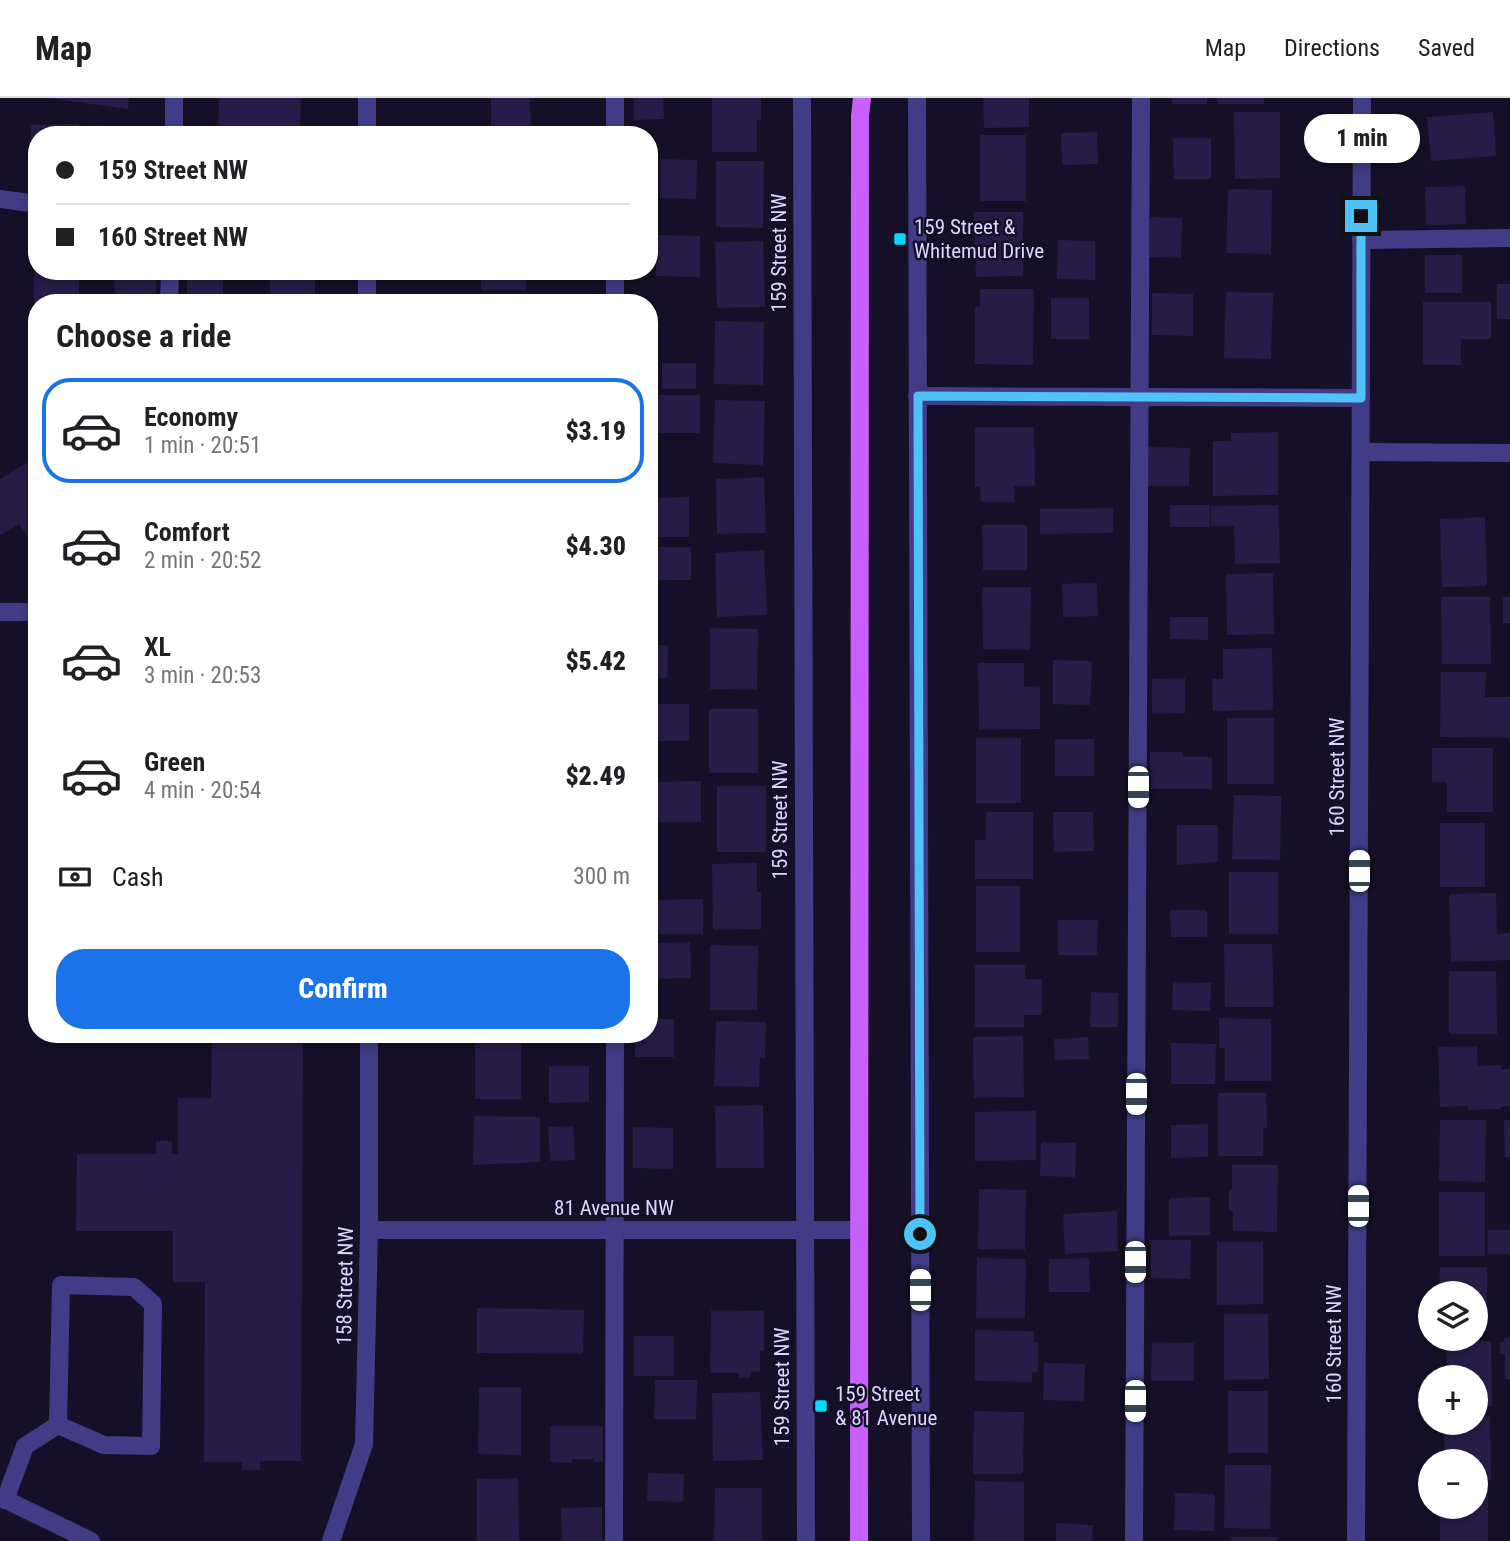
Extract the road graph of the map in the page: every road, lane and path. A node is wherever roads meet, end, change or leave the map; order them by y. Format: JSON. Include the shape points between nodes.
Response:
{"nodes":[{"id":1,"x":174,"y":98,"type":"edge"},
{"id":2,"x":367,"y":98,"type":"edge"},
{"id":3,"x":615,"y":98,"type":"edge"},
{"id":4,"x":802,"y":98,"type":"edge"},
{"id":5,"x":917,"y":98,"type":"edge"},
{"id":6,"x":1141,"y":98,"type":"edge"},
{"id":7,"x":1362,"y":98,"type":"edge"},
{"id":8,"x":860,"y":104,"type":"edge"},
{"id":9,"x":174,"y":126,"type":"edge"},
{"id":10,"x":367,"y":126,"type":"edge"},
{"id":11,"x":615,"y":126,"type":"edge"},
{"id":12,"x":0,"y":199,"type":"edge"},
{"id":13,"x":28,"y":203,"type":"edge"},
{"id":14,"x":1510,"y":238,"type":"edge"},
{"id":15,"x":1361,"y":240,"type":"junction"},
{"id":16,"x":918,"y":396,"type":"junction"},
{"id":17,"x":1140,"y":396,"type":"junction"},
{"id":18,"x":1361,"y":398,"type":"junction"},
{"id":19,"x":1361,"y":452,"type":"junction"},
{"id":20,"x":1510,"y":453,"type":"edge"},
{"id":21,"x":0,"y":612,"type":"edge"},
{"id":22,"x":28,"y":612,"type":"edge"},
{"id":23,"x":369,"y":1043,"type":"edge"},
{"id":24,"x":615,"y":1043,"type":"edge"},
{"id":25,"x":369,"y":1230,"type":"junction"},
{"id":26,"x":804,"y":1230,"type":"junction"},
{"id":27,"x":859,"y":1230,"type":"junction"},
{"id":28,"x":615,"y":1231,"type":"junction"},
{"id":29,"x":58,"y":1425,"type":"junction"},
{"id":30,"x":3,"y":1498,"type":"edge"},
{"id":31,"x":333,"y":1539,"type":"edge"},
{"id":32,"x":91,"y":1541,"type":"edge"},
{"id":33,"x":614,"y":1541,"type":"edge"},
{"id":34,"x":806,"y":1541,"type":"edge"},
{"id":35,"x":859,"y":1541,"type":"edge"},
{"id":36,"x":921,"y":1541,"type":"edge"},
{"id":37,"x":1134,"y":1541,"type":"edge"},
{"id":38,"x":1356,"y":1541,"type":"edge"}],
"edges":[{"from":1,"to":9,"type":"street"},
{"from":2,"to":10,"type":"street"},
{"from":3,"to":11,"type":"street"},
{"from":4,"to":26,"type":"street","name":"159 Street NW"},
{"from":5,"to":16,"type":"street"},
{"from":6,"to":17,"type":"street"},
{"from":7,"to":15,"type":"street","name":"160 Street NW"},
{"from":8,"to":27,"type":"main road"},
{"from":12,"to":13,"type":"street"},
{"from":14,"to":15,"type":"street"},
{"from":15,"to":18,"type":"street","name":"160 Street NW"},
{"from":16,"to":17,"type":"street"},
{"from":16,"to":36,"type":"street"},
{"from":17,"to":18,"type":"street"},
{"from":17,"to":37,"type":"street"},
{"from":18,"to":19,"type":"street","name":"160 Street NW"},
{"from":19,"to":20,"type":"street"},
{"from":19,"to":38,"type":"street","name":"160 Street NW"},
{"from":21,"to":22,"type":"street"},
{"from":23,"to":25,"type":"street","name":"158 Street NW"},
{"from":24,"to":28,"type":"street"},
{"from":25,"to":28,"type":"street","name":"81 Avenue NW"},
{"from":25,"to":31,"type":"street","name":"158 Street NW","via":[[364,1444]]},
{"from":26,"to":27,"type":"street","name":"81 Avenue NW"},
{"from":26,"to":28,"type":"street","name":"81 Avenue NW"},
{"from":26,"to":34,"type":"street","name":"159 Street NW"},
{"from":27,"to":35,"type":"main road"},
{"from":28,"to":33,"type":"street"},
{"from":29,"to":29,"type":"street","via":[[61,1285],[134,1287],[153,1304],[151,1446],[104,1445]]},
{"from":29,"to":30,"type":"street","via":[[25,1446]]},
{"from":30,"to":32,"type":"street"}]}
